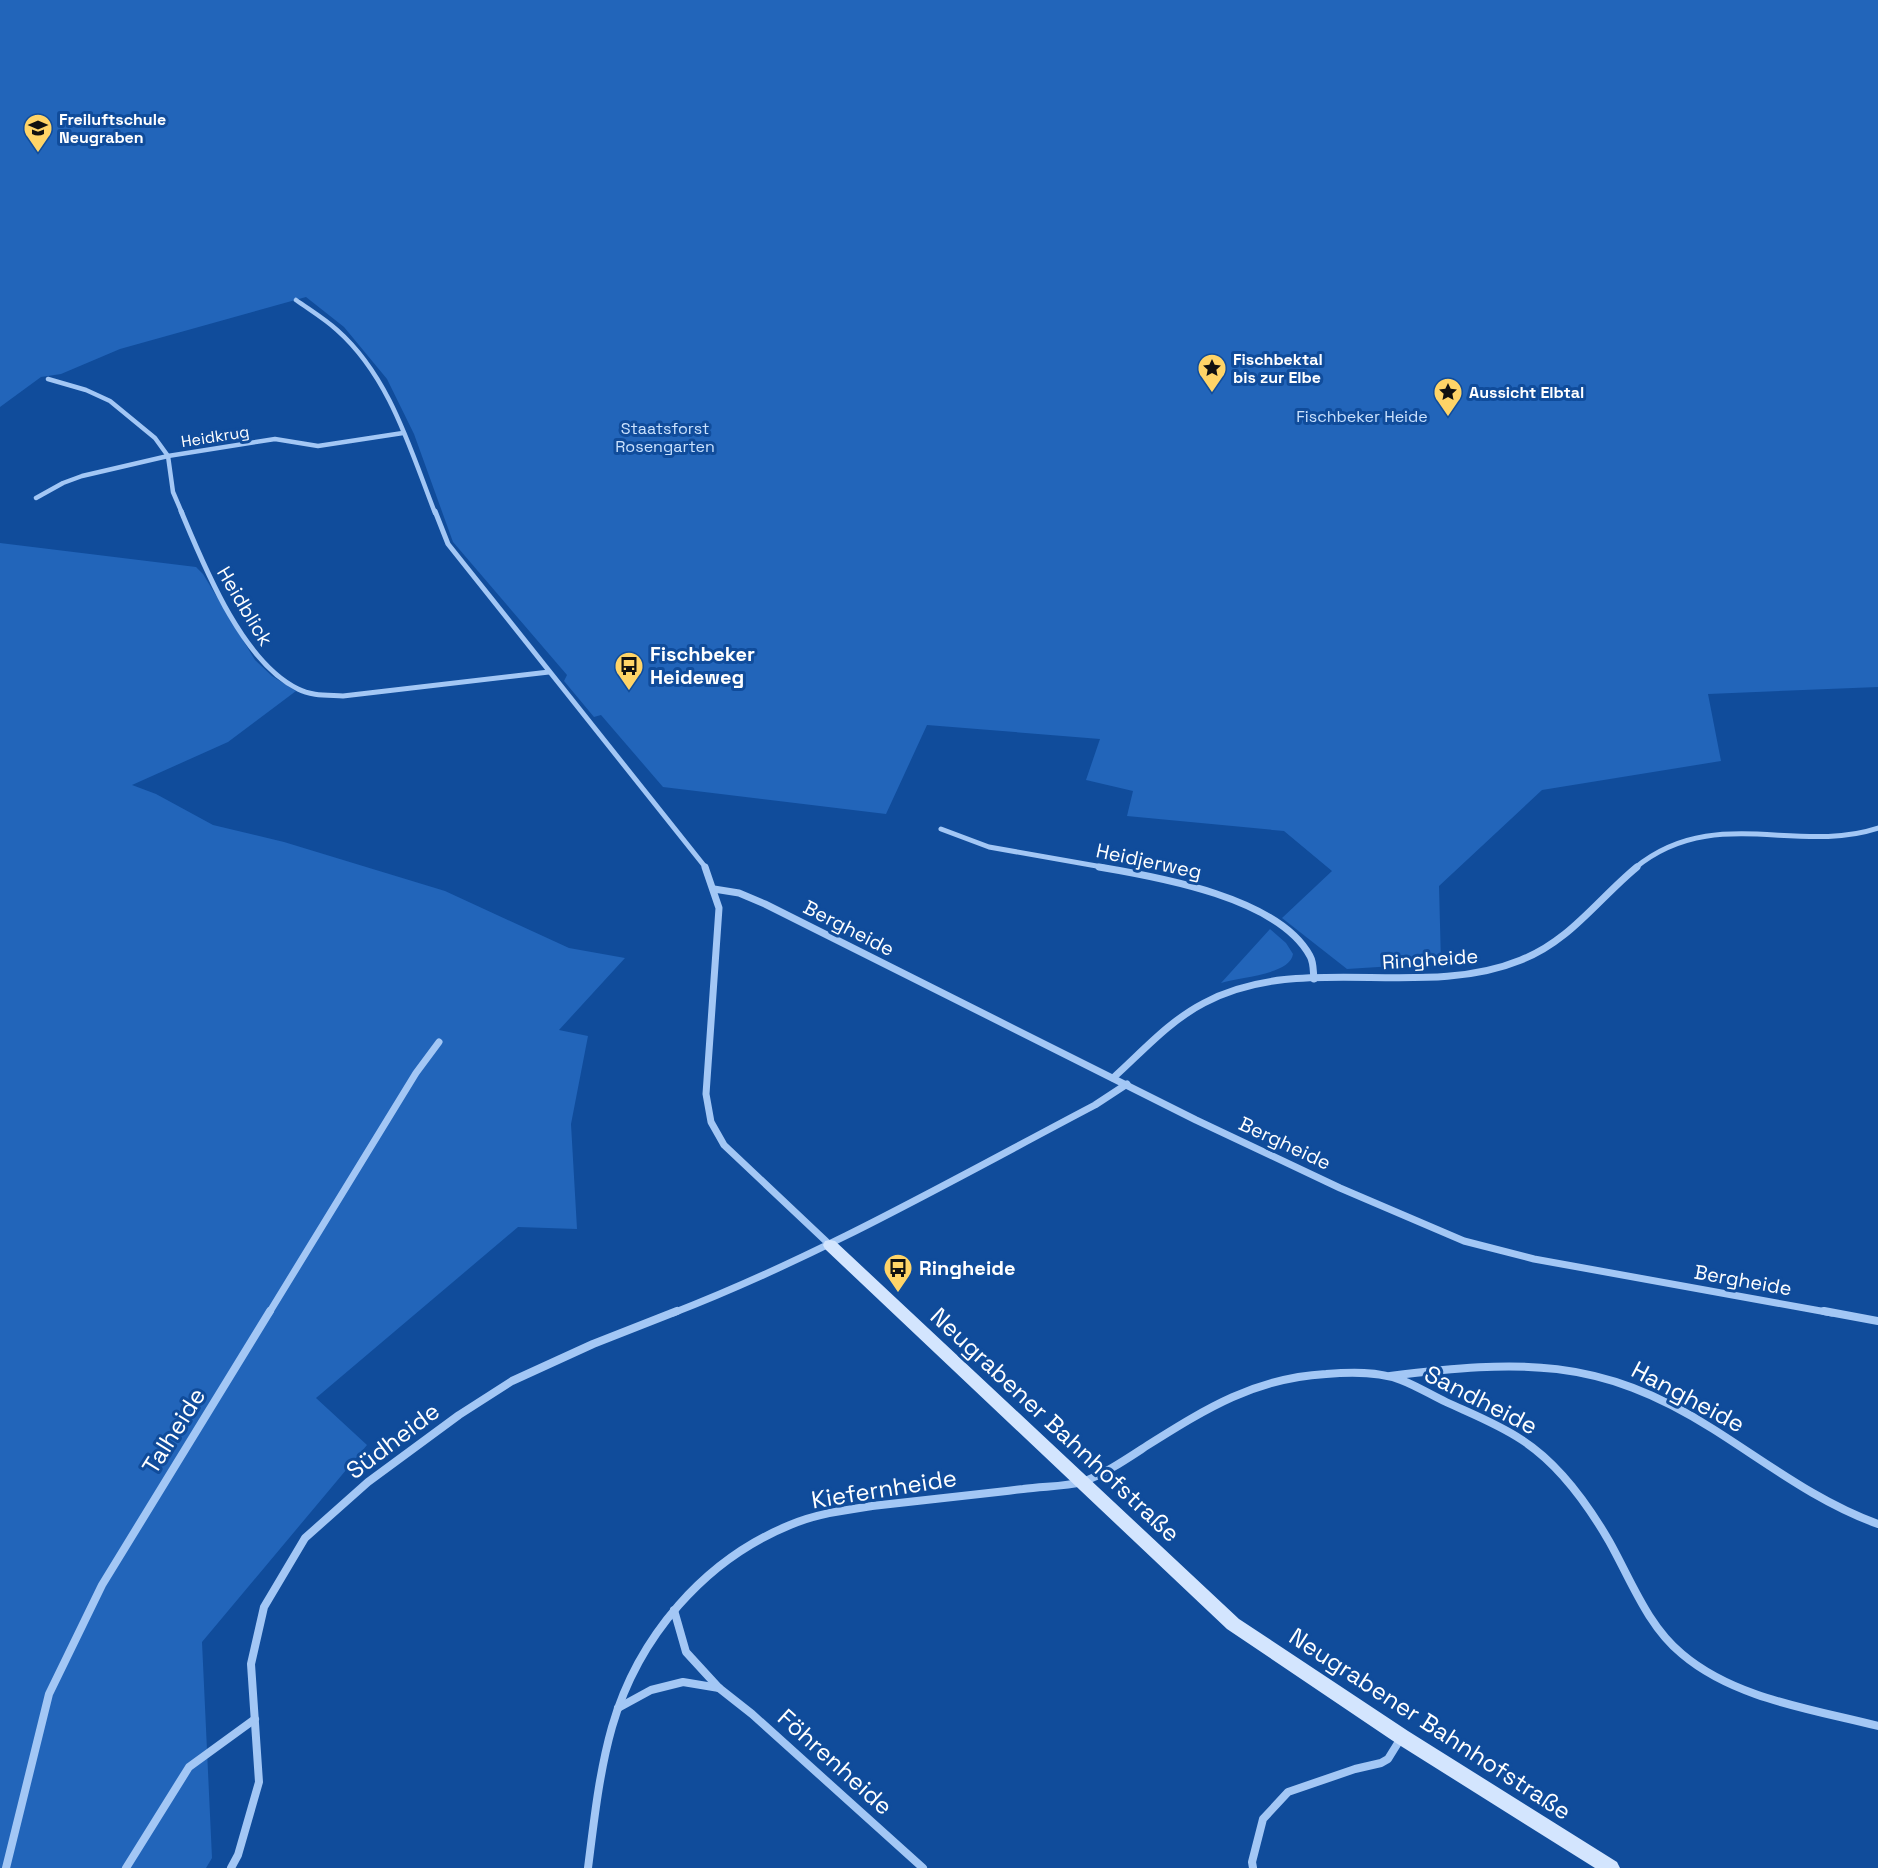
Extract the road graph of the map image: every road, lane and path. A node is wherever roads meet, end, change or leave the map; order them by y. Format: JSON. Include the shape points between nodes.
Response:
{"nodes":[{"id":1,"x":296,"y":300,"type":"dead end"},
{"id":2,"x":48,"y":379,"type":"dead end"},
{"id":3,"x":403,"y":433,"type":"junction"},
{"id":4,"x":168,"y":456,"type":"junction"},
{"id":5,"x":36,"y":498,"type":"dead end"},
{"id":6,"x":549,"y":672,"type":"junction"},
{"id":7,"x":941,"y":829,"type":"dead end"},
{"id":8,"x":1877,"y":831,"type":"edge"},
{"id":9,"x":714,"y":889,"type":"junction"},
{"id":10,"x":1314,"y":979,"type":"junction"},
{"id":11,"x":439,"y":1041,"type":"dead end"},
{"id":12,"x":1113,"y":1078,"type":"junction"},
{"id":13,"x":1127,"y":1084,"type":"junction"},
{"id":14,"x":830,"y":1245,"type":"junction"},
{"id":15,"x":1878,"y":1321,"type":"edge"},
{"id":16,"x":1389,"y":1376,"type":"junction"},
{"id":17,"x":1081,"y":1482,"type":"junction"},
{"id":18,"x":1878,"y":1524,"type":"edge"},
{"id":19,"x":674,"y":1610,"type":"junction"},
{"id":20,"x":719,"y":1688,"type":"junction"},
{"id":21,"x":618,"y":1708,"type":"junction"},
{"id":22,"x":255,"y":1719,"type":"junction"},
{"id":23,"x":1878,"y":1726,"type":"edge"},
{"id":24,"x":1402,"y":1737,"type":"junction"},
{"id":25,"x":6,"y":1868,"type":"edge"},
{"id":26,"x":126,"y":1868,"type":"edge"},
{"id":27,"x":231,"y":1868,"type":"edge"},
{"id":28,"x":588,"y":1868,"type":"edge"},
{"id":29,"x":923,"y":1868,"type":"edge"},
{"id":30,"x":1253,"y":1868,"type":"edge"},
{"id":31,"x":1611,"y":1868,"type":"edge"}],
"edges":[{"from":1,"to":3,"type":"street","via":[[338,331],[372,371],[388,395]]},
{"from":2,"to":4,"type":"street","name":"Heidblick","via":[[110,401],[148,430]]},
{"from":3,"to":4,"type":"street","name":"Heidkrug","via":[[318,446],[275,439]]},
{"from":3,"to":6,"type":"street","via":[[448,544]]},
{"from":4,"to":5,"type":"street","name":"Heidkrug","via":[[82,476]]},
{"from":4,"to":6,"type":"street","name":"Heidblick","via":[[173,492],[207,576],[258,659],[299,690],[343,696]]},
{"from":6,"to":9,"type":"street","name":"Neugrabener Bahnhofstraße","via":[[707,869]]},
{"from":7,"to":10,"type":"street","name":"Heidjerweg","via":[[988,846],[1181,882],[1216,893],[1257,911],[1293,935],[1311,958]]},
{"from":8,"to":10,"type":"street","name":"Ringheide","via":[[1835,836],[1726,834],[1688,840],[1642,861],[1565,936],[1549,948],[1510,965],[1460,977]]},
{"from":9,"to":12,"type":"street","name":"Bergheide","via":[[739,893],[765,904]]},
{"from":9,"to":14,"type":"street","name":"Neugrabener Bahnhofstraße","via":[[719,908],[706,1094],[711,1122],[724,1145]]},
{"from":10,"to":12,"type":"street","name":"Ringheide","via":[[1284,980],[1226,993],[1205,1003]]},
{"from":11,"to":25,"type":"street","name":"Talheide","via":[[102,1585],[49,1694]]},
{"from":12,"to":13,"type":"street","name":"Bergheide"},
{"from":13,"to":14,"type":"street","via":[[1095,1105]]},
{"from":13,"to":15,"type":"street","name":"Bergheide","via":[[1340,1188],[1464,1241],[1534,1259]]},
{"from":14,"to":17,"type":"street","name":"Neugrabener Bahnhofstraße"},
{"from":14,"to":22,"type":"street","name":"Südheide","via":[[512,1381],[368,1482],[305,1538],[264,1606],[251,1664]]},
{"from":16,"to":17,"type":"street","name":"Sandheide","via":[[1311,1375],[1254,1386],[1220,1400],[1112,1468]]},
{"from":16,"to":18,"type":"street","name":"Hangheide","via":[[1513,1366],[1587,1372],[1611,1378],[1657,1397],[1820,1498]]},
{"from":16,"to":23,"type":"street","name":"Sandheide","via":[[1512,1433],[1552,1464],[1603,1530],[1655,1625],[1699,1667],[1747,1691]]},
{"from":17,"to":19,"type":"street","name":"Kiefernheide","via":[[852,1509],[790,1525],[743,1548],[710,1572]]},
{"from":17,"to":24,"type":"street","name":"Neugrabener Bahnhofstraße","via":[[1233,1624]]},
{"from":19,"to":20,"type":"street","name":"Föhrenheide","via":[[686,1652]]},
{"from":19,"to":21,"type":"street","name":"Kiefernheide","via":[[640,1658]]},
{"from":20,"to":21,"type":"street","name":"Föhrenheide","via":[[683,1682],[651,1690]]},
{"from":20,"to":29,"type":"street","name":"Föhrenheide"},
{"from":21,"to":28,"type":"street","name":"Kiefernheide","via":[[602,1767]]},
{"from":22,"to":26,"type":"street","via":[[189,1767]]},
{"from":22,"to":27,"type":"street","name":"Südheide","via":[[259,1782]]},
{"from":24,"to":30,"type":"street","via":[[1381,1763],[1288,1792],[1263,1819]]},
{"from":24,"to":31,"type":"street","name":"Neugrabener Bahnhofstraße"}]}
